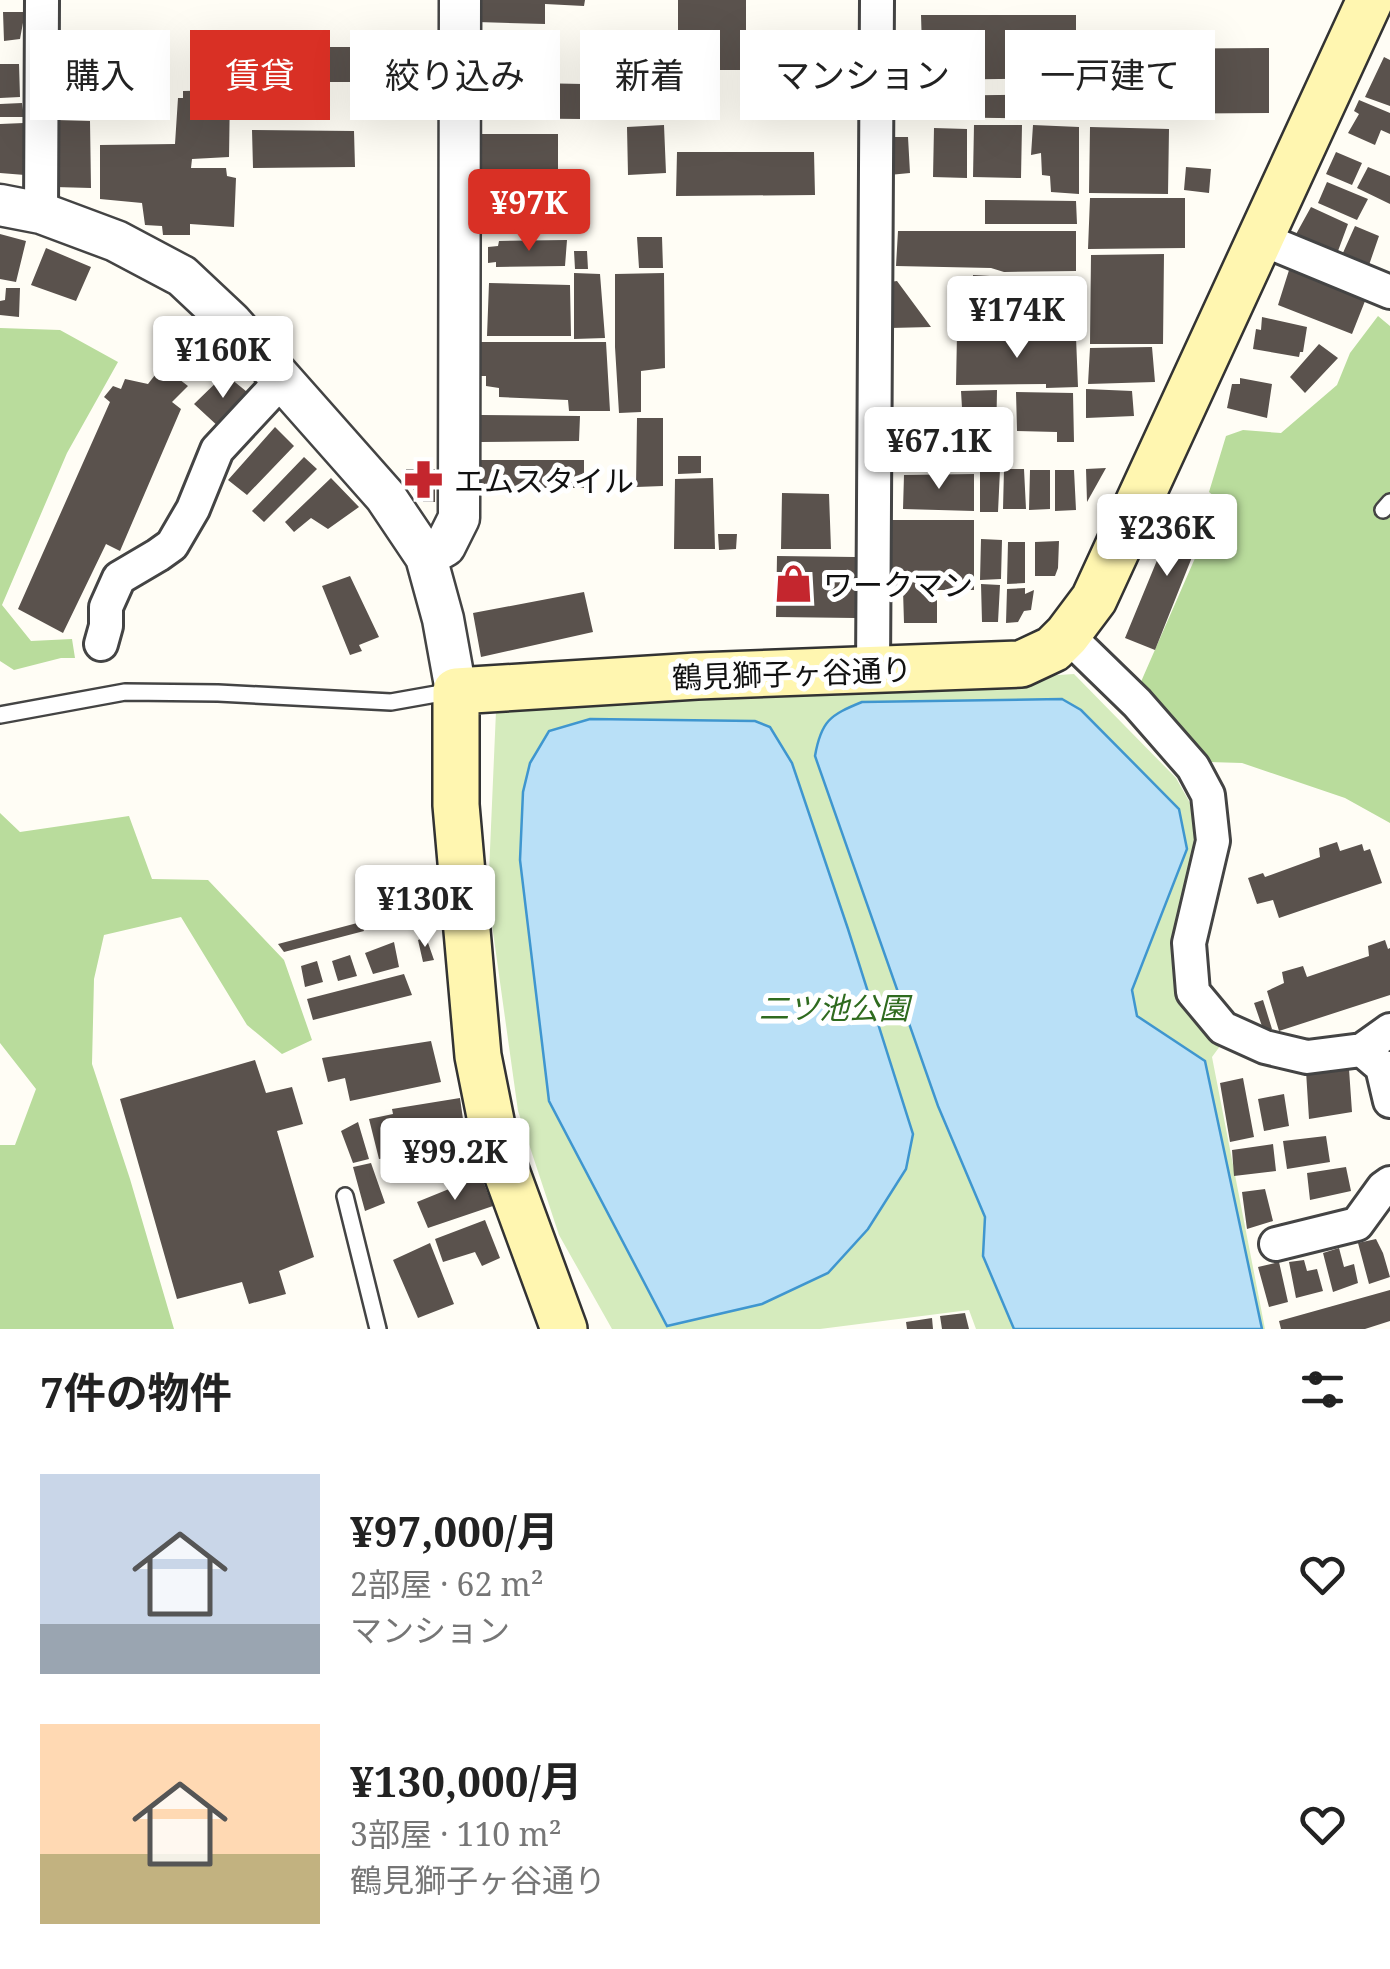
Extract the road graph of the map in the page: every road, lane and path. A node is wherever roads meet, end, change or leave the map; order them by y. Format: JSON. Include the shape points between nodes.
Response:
{"nodes":[{"id":1,"x":42,"y":0,"type":"edge"},
{"id":2,"x":460,"y":0,"type":"edge"},
{"id":3,"x":877,"y":0,"type":"edge"},
{"id":4,"x":1370,"y":0,"type":"edge"},
{"id":5,"x":0,"y":205,"type":"edge"},
{"id":6,"x":41,"y":213,"type":"junction"},
{"id":7,"x":1260,"y":238,"type":"junction"},
{"id":8,"x":1390,"y":292,"type":"edge"},
{"id":9,"x":282,"y":380,"type":"junction"},
{"id":10,"x":426,"y":557,"type":"junction"},
{"id":11,"x":1067,"y":635,"type":"junction"},
{"id":12,"x":101,"y":644,"type":"dead end"},
{"id":13,"x":872,"y":670,"type":"junction"},
{"id":14,"x":456,"y":691,"type":"junction"},
{"id":15,"x":0,"y":715,"type":"edge"},
{"id":16,"x":1390,"y":1030,"type":"edge"},
{"id":17,"x":1378,"y":1062,"type":"edge"},
{"id":18,"x":1390,"y":1101,"type":"edge"},
{"id":19,"x":1390,"y":1183,"type":"edge"},
{"id":20,"x":344,"y":1196,"type":"dead end"},
{"id":21,"x":1276,"y":1244,"type":"dead end"},
{"id":22,"x":378,"y":1329,"type":"edge"},
{"id":23,"x":564,"y":1329,"type":"edge"}],
"edges":[{"from":1,"to":6,"type":"street"},
{"from":2,"to":10,"type":"street","via":[[458,518],[445,546]]},
{"from":3,"to":13,"type":"street"},
{"from":4,"to":7,"type":"main road","name":"鶴見獅子ヶ谷通り"},
{"from":5,"to":6,"type":"street"},
{"from":6,"to":9,"type":"street","via":[[182,276]]},
{"from":7,"to":8,"type":"street"},
{"from":7,"to":11,"type":"main road","name":"鶴見獅子ヶ谷通り","via":[[1094,600]]},
{"from":9,"to":10,"type":"street","via":[[385,496]]},
{"from":9,"to":12,"type":"street","via":[[216,450],[194,510],[172,544],[119,578]]},
{"from":10,"to":14,"type":"street"},
{"from":11,"to":13,"type":"main road","name":"鶴見獅子ヶ谷通り","via":[[1021,664]]},
{"from":11,"to":17,"type":"street","via":[[1160,728],[1208,795],[1213,840],[1189,943],[1193,992],[1224,1028],[1265,1048]]},
{"from":13,"to":14,"type":"main road","name":"鶴見獅子ヶ谷通り"},
{"from":14,"to":15,"type":"lane","via":[[391,702],[125,692]]},
{"from":14,"to":23,"type":"main road","via":[[456,804],[478,1056],[495,1142]]},
{"from":16,"to":17,"type":"street"},
{"from":17,"to":18,"type":"street"},
{"from":19,"to":21,"type":"street","via":[[1357,1224]]},
{"from":20,"to":22,"type":"lane"}]}
